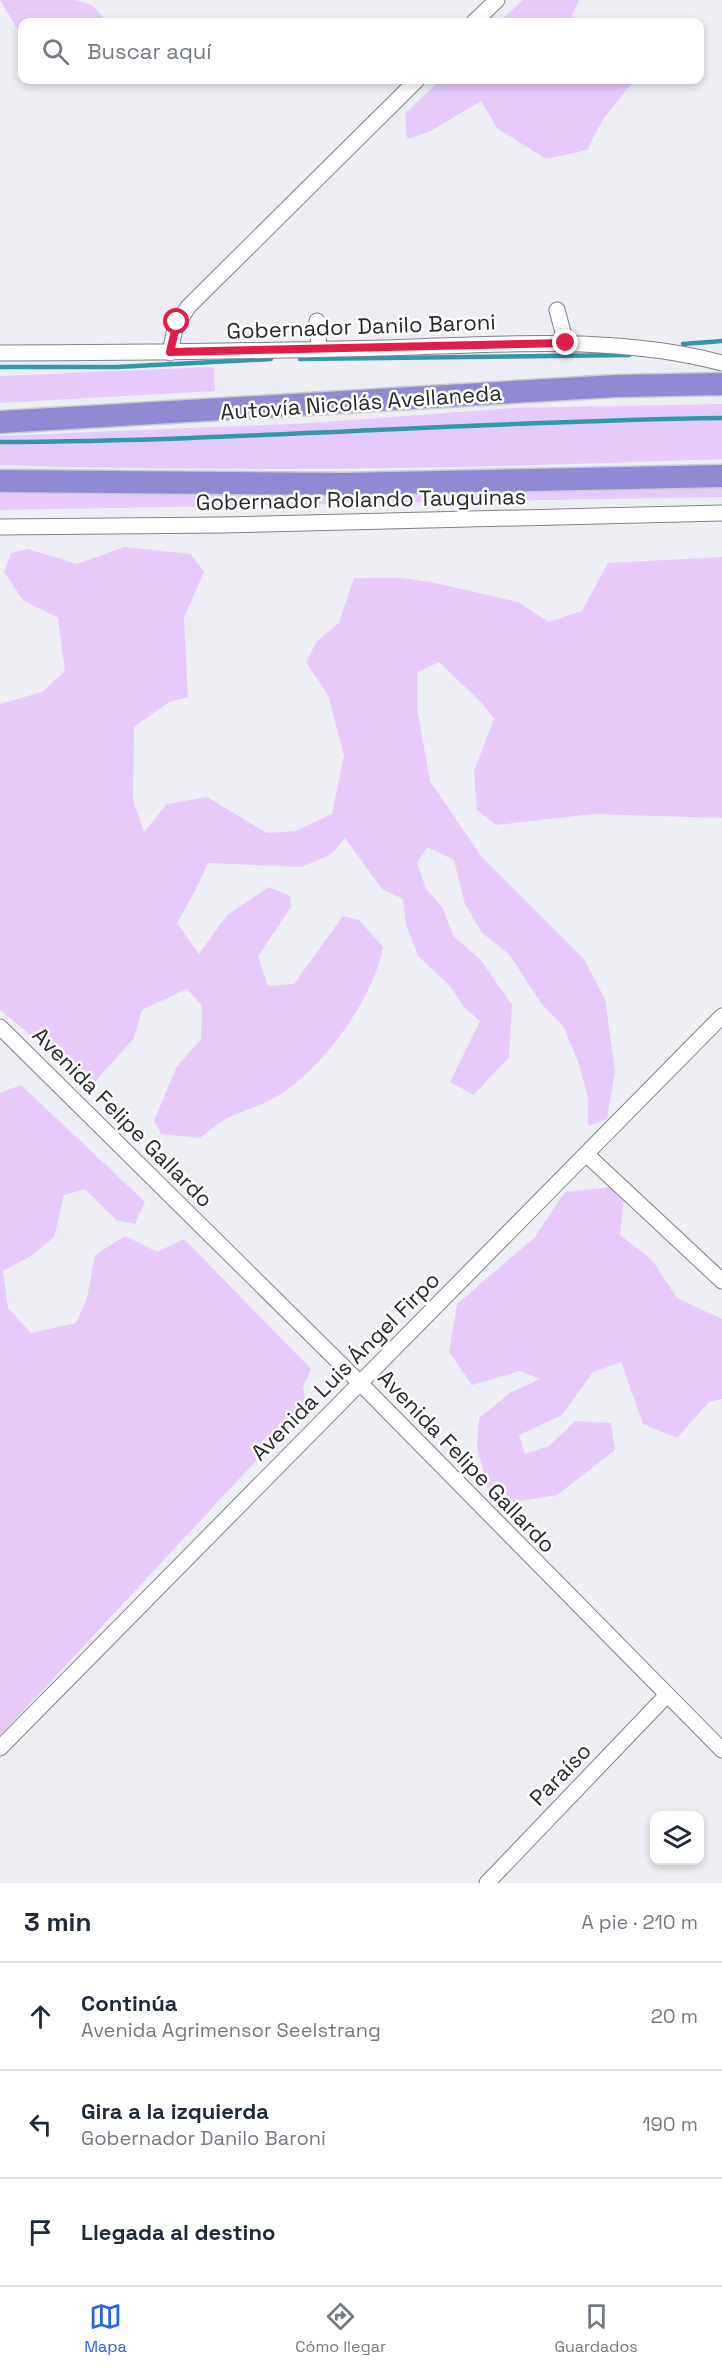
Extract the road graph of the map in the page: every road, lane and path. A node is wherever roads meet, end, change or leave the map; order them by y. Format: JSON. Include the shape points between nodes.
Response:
{"nodes":[{"id":1,"x":497,"y":0,"type":"edge"},
{"id":2,"x":478,"y":18,"type":"edge"},
{"id":3,"x":413,"y":84,"type":"edge"},
{"id":4,"x":557,"y":310,"type":"dead end"},
{"id":5,"x":316,"y":321,"type":"dead end"},
{"id":6,"x":566,"y":343,"type":"junction"},
{"id":7,"x":319,"y":349,"type":"junction"},
{"id":8,"x":170,"y":352,"type":"junction"},
{"id":9,"x":0,"y":353,"type":"edge"},
{"id":10,"x":722,"y":363,"type":"edge"},
{"id":11,"x":722,"y":384,"type":"edge"},
{"id":12,"x":0,"y":422,"type":"edge"},
{"id":13,"x":722,"y":476,"type":"edge"},
{"id":14,"x":0,"y":482,"type":"edge"},
{"id":15,"x":722,"y":513,"type":"edge"},
{"id":16,"x":0,"y":527,"type":"edge"},
{"id":17,"x":722,"y":1016,"type":"edge"},
{"id":18,"x":0,"y":1027,"type":"edge"},
{"id":19,"x":586,"y":1154,"type":"junction"},
{"id":20,"x":722,"y":1281,"type":"edge"},
{"id":21,"x":360,"y":1383,"type":"junction"},
{"id":22,"x":666,"y":1696,"type":"junction"},
{"id":23,"x":0,"y":1748,"type":"edge"},
{"id":24,"x":722,"y":1750,"type":"edge"},
{"id":25,"x":487,"y":1883,"type":"edge"}],
"edges":[{"from":1,"to":2,"type":"street"},
{"from":3,"to":8,"type":"street","via":[[188,307],[175,328]]},
{"from":4,"to":6,"type":"street"},
{"from":5,"to":7,"type":"street"},
{"from":6,"to":7,"type":"street","name":"Gobernador Danilo Baroni"},
{"from":6,"to":10,"type":"street","name":"Gobernador Danilo Baroni","via":[[622,344]]},
{"from":7,"to":8,"type":"street","name":"Gobernador Danilo Baroni"},
{"from":8,"to":9,"type":"street","name":"Gobernador Danilo Baroni"},
{"from":11,"to":12,"type":"highway","name":"Autovía Nicolás Avellaneda","via":[[604,387]]},
{"from":13,"to":14,"type":"highway","via":[[344,484]]},
{"from":15,"to":16,"type":"street","name":"Gobernador Rolando Tauguinas"},
{"from":17,"to":19,"type":"street","name":"Avenida Luis Ángel Firpo"},
{"from":18,"to":21,"type":"street","name":"Avenida Felipe Gallardo"},
{"from":19,"to":20,"type":"street"},
{"from":19,"to":21,"type":"street","name":"Avenida Luis Ángel Firpo"},
{"from":21,"to":22,"type":"street","name":"Avenida Felipe Gallardo"},
{"from":21,"to":23,"type":"street","name":"Avenida Luis Ángel Firpo"},
{"from":22,"to":24,"type":"street","name":"Avenida Felipe Gallardo"},
{"from":22,"to":25,"type":"street","name":"Paraíso"}]}
